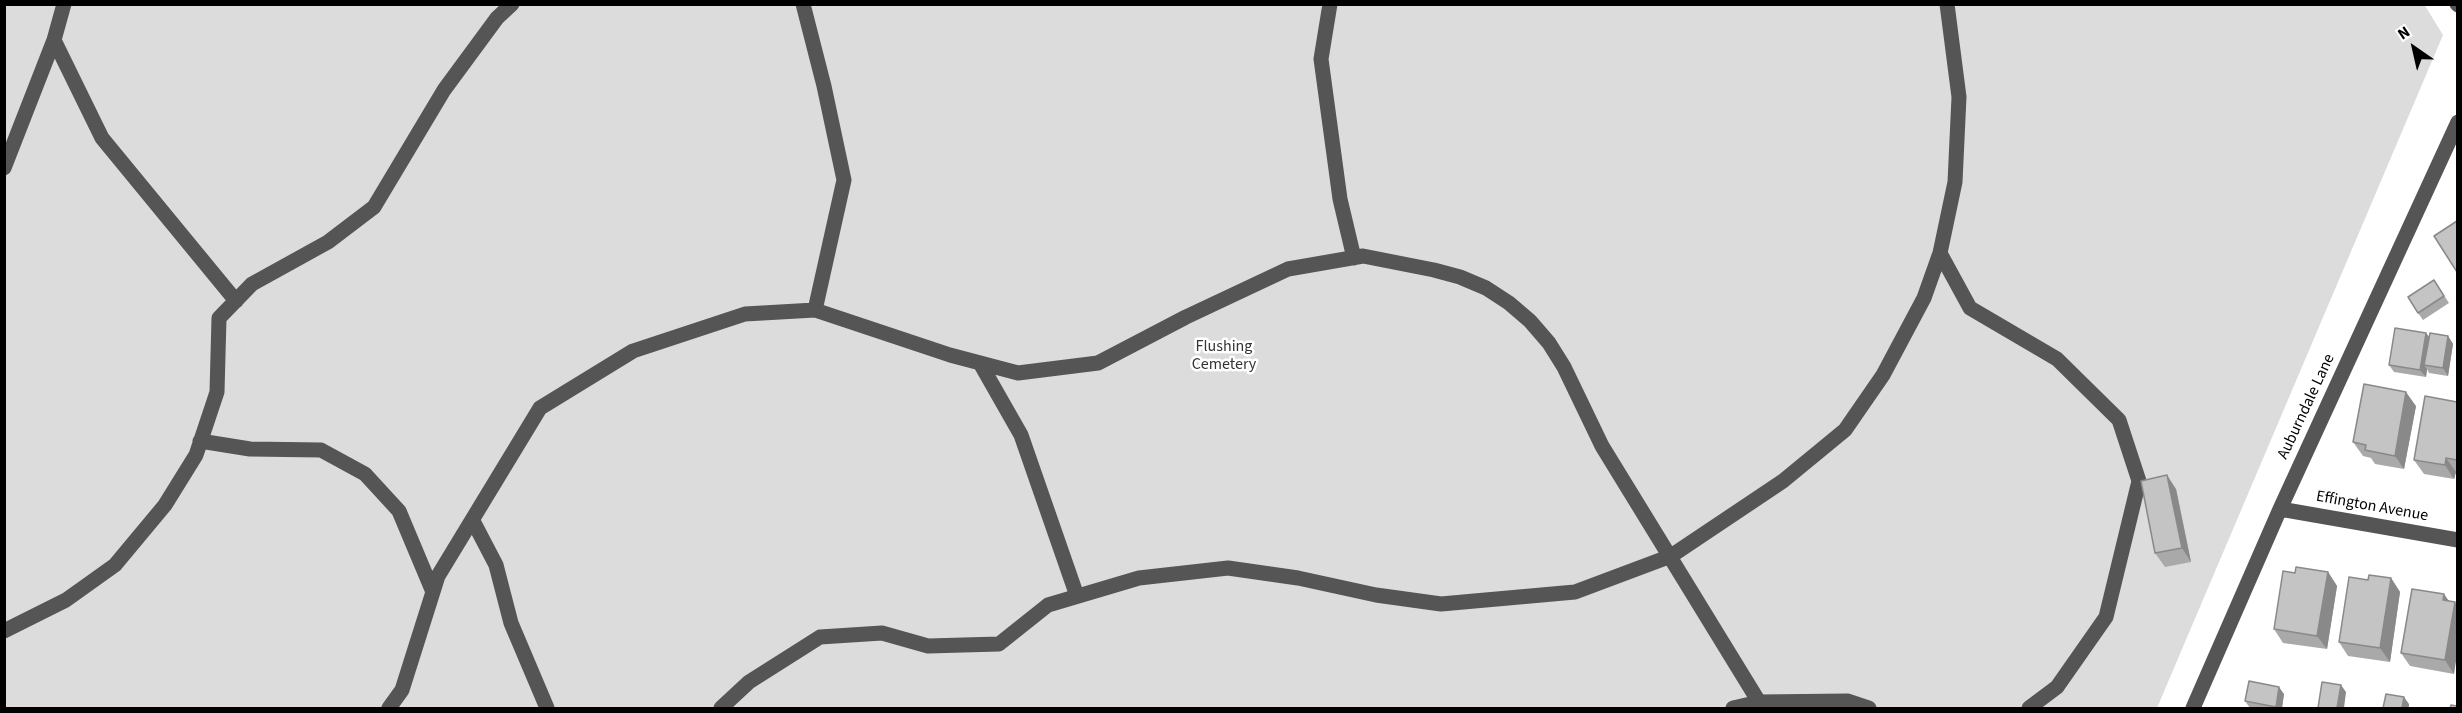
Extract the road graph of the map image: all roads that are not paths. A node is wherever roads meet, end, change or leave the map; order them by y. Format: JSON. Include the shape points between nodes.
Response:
{"nodes":[{"id":1,"x":64,"y":4,"type":"edge"},
{"id":2,"x":512,"y":4,"type":"edge"},
{"id":3,"x":802,"y":4,"type":"edge"},
{"id":4,"x":1330,"y":4,"type":"edge"},
{"id":5,"x":1947,"y":4,"type":"edge"},
{"id":6,"x":54,"y":40,"type":"junction"},
{"id":7,"x":2457,"y":122,"type":"edge"},
{"id":8,"x":4,"y":168,"type":"edge"},
{"id":9,"x":1940,"y":253,"type":"junction"},
{"id":10,"x":1354,"y":258,"type":"junction"},
{"id":11,"x":236,"y":301,"type":"junction"},
{"id":12,"x":815,"y":310,"type":"junction"},
{"id":13,"x":980,"y":363,"type":"junction"},
{"id":14,"x":200,"y":441,"type":"junction"},
{"id":15,"x":2280,"y":509,"type":"junction"},
{"id":16,"x":473,"y":521,"type":"junction"},
{"id":17,"x":2457,"y":540,"type":"edge"},
{"id":18,"x":1671,"y":556,"type":"junction"},
{"id":19,"x":433,"y":592,"type":"junction"},
{"id":20,"x":1077,"y":596,"type":"junction"},
{"id":21,"x":4,"y":631,"type":"edge"},
{"id":22,"x":1759,"y":702,"type":"junction"},
{"id":23,"x":389,"y":708,"type":"edge"},
{"id":24,"x":547,"y":708,"type":"edge"},
{"id":25,"x":721,"y":708,"type":"edge"},
{"id":26,"x":1733,"y":708,"type":"edge"},
{"id":27,"x":1869,"y":708,"type":"edge"},
{"id":28,"x":2029,"y":708,"type":"edge"},
{"id":29,"x":2193,"y":708,"type":"edge"}],
"edges":[{"from":1,"to":6,"type":"street"},
{"from":2,"to":11,"type":"street","via":[[497,18],[444,90],[374,207],[328,242],[252,284]]},
{"from":3,"to":12,"type":"street","via":[[844,180]]},
{"from":4,"to":10,"type":"street","via":[[1321,59],[1340,200]]},
{"from":5,"to":9,"type":"street","via":[[1959,98],[1955,182]]},
{"from":6,"to":8,"type":"street"},
{"from":6,"to":11,"type":"street","via":[[102,138]]},
{"from":7,"to":15,"type":"street","name":"Auburndale Lane"},
{"from":9,"to":18,"type":"street","via":[[1924,298],[1883,375],[1845,430],[1783,481]]},
{"from":9,"to":28,"type":"street","via":[[1970,308],[2057,359],[2119,420],[2139,481],[2106,617],[2057,687]]},
{"from":10,"to":13,"type":"street","via":[[1288,269],[1098,363],[1017,373]]},
{"from":10,"to":18,"type":"street","via":[[1363,256],[1460,277],[1494,293],[1530,321],[1559,359],[1602,446]]},
{"from":11,"to":14,"type":"street","via":[[219,318],[217,392]]},
{"from":12,"to":13,"type":"street"},
{"from":12,"to":16,"type":"street","via":[[745,314],[633,351],[540,408]]},
{"from":13,"to":20,"type":"street","via":[[1021,435]]},
{"from":14,"to":19,"type":"street","via":[[250,449],[321,450],[364,474],[399,511]]},
{"from":14,"to":21,"type":"street","via":[[196,455],[165,505],[115,565],[66,600]]},
{"from":15,"to":17,"type":"street","name":"Effington Avenue"},
{"from":15,"to":29,"type":"street","name":"Auburndale Lane"},
{"from":16,"to":19,"type":"street","via":[[438,576]]},
{"from":16,"to":24,"type":"street","via":[[496,565],[511,623]]},
{"from":18,"to":20,"type":"street","via":[[1575,592],[1441,604],[1228,568],[1138,578]]},
{"from":18,"to":22,"type":"street"},
{"from":19,"to":23,"type":"street","via":[[402,690]]},
{"from":20,"to":25,"type":"street","via":[[1048,605],[999,644],[928,646],[882,633],[820,637],[749,682]]},
{"from":22,"to":26,"type":"street"},
{"from":22,"to":27,"type":"street","via":[[1848,700]]}]}
